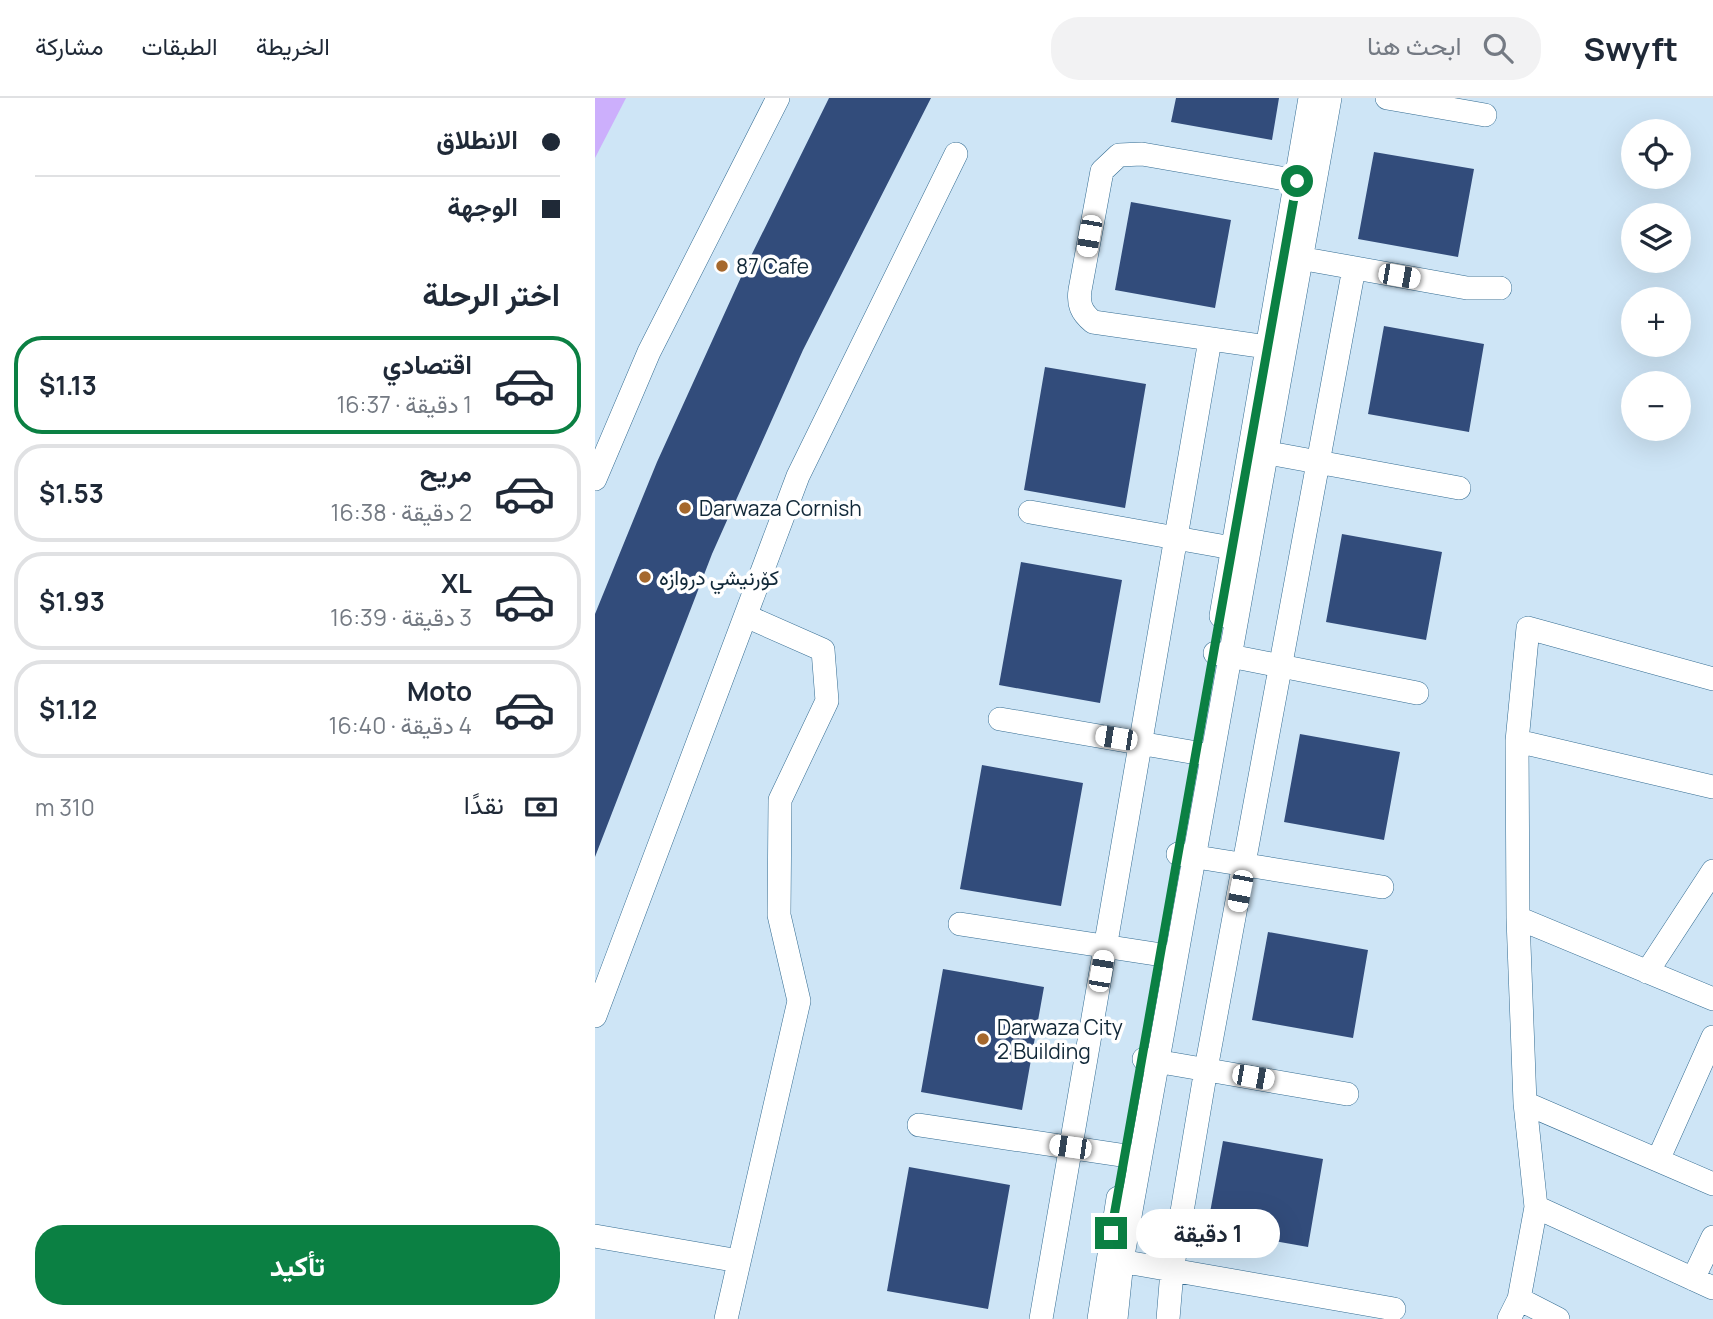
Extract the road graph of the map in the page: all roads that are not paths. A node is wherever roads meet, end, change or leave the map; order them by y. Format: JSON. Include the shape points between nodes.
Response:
{"nodes":[{"id":1,"x":778,"y":98,"type":"edge"},
{"id":2,"x":1310,"y":98,"type":"edge"},
{"id":3,"x":1330,"y":98,"type":"edge"},
{"id":4,"x":1387,"y":98,"type":"edge"},
{"id":5,"x":1485,"y":115,"type":"dead end"},
{"id":6,"x":956,"y":154,"type":"dead end"},
{"id":7,"x":1297,"y":181,"type":"junction"},
{"id":8,"x":1293,"y":257,"type":"junction"},
{"id":9,"x":1354,"y":268,"type":"junction"},
{"id":10,"x":1500,"y":288,"type":"dead end"},
{"id":11,"x":1210,"y":340,"type":"junction"},
{"id":12,"x":1268,"y":347,"type":"junction"},
{"id":13,"x":1258,"y":451,"type":"junction"},
{"id":14,"x":1319,"y":462,"type":"junction"},
{"id":15,"x":595,"y":479,"type":"edge"},
{"id":16,"x":1459,"y":488,"type":"dead end"},
{"id":17,"x":1030,"y":512,"type":"dead end"},
{"id":18,"x":1175,"y":538,"type":"junction"},
{"id":19,"x":1232,"y":548,"type":"junction"},
{"id":20,"x":745,"y":616,"type":"junction"},
{"id":21,"x":1222,"y":654,"type":"junction"},
{"id":22,"x":1283,"y":666,"type":"junction"},
{"id":23,"x":1713,"y":679,"type":"edge"},
{"id":24,"x":1417,"y":693,"type":"dead end"},
{"id":25,"x":1000,"y":719,"type":"dead end"},
{"id":26,"x":1517,"y":741,"type":"junction"},
{"id":27,"x":1139,"y":743,"type":"junction"},
{"id":28,"x":1197,"y":753,"type":"junction"},
{"id":29,"x":1713,"y":787,"type":"edge"},
{"id":30,"x":1186,"y":856,"type":"junction"},
{"id":31,"x":1245,"y":865,"type":"junction"},
{"id":32,"x":1713,"y":872,"type":"edge"},
{"id":33,"x":1382,"y":887,"type":"dead end"},
{"id":34,"x":1518,"y":918,"type":"junction"},
{"id":35,"x":960,"y":924,"type":"dead end"},
{"id":36,"x":1105,"y":945,"type":"junction"},
{"id":37,"x":1162,"y":955,"type":"junction"},
{"id":38,"x":1647,"y":972,"type":"junction"},
{"id":39,"x":1713,"y":999,"type":"edge"},
{"id":40,"x":595,"y":1016,"type":"edge"},
{"id":41,"x":1713,"y":1037,"type":"edge"},
{"id":42,"x":1151,"y":1060,"type":"junction"},
{"id":43,"x":1206,"y":1069,"type":"junction"},
{"id":44,"x":1347,"y":1094,"type":"dead end"},
{"id":45,"x":1525,"y":1103,"type":"junction"},
{"id":46,"x":919,"y":1125,"type":"dead end"},
{"id":47,"x":1070,"y":1147,"type":"junction"},
{"id":48,"x":1126,"y":1156,"type":"junction"},
{"id":49,"x":1658,"y":1160,"type":"junction"},
{"id":50,"x":1713,"y":1184,"type":"edge"},
{"id":51,"x":1536,"y":1207,"type":"junction"},
{"id":52,"x":595,"y":1236,"type":"edge"},
{"id":53,"x":1713,"y":1237,"type":"edge"},
{"id":54,"x":1114,"y":1260,"type":"junction"},
{"id":55,"x":739,"y":1261,"type":"junction"},
{"id":56,"x":1172,"y":1271,"type":"junction"},
{"id":57,"x":1703,"y":1283,"type":"edge"},
{"id":58,"x":1394,"y":1309,"type":"dead end"},
{"id":59,"x":1514,"y":1309,"type":"edge"},
{"id":60,"x":726,"y":1319,"type":"edge"},
{"id":61,"x":1041,"y":1319,"type":"edge"},
{"id":62,"x":1098,"y":1319,"type":"edge"},
{"id":63,"x":1116,"y":1319,"type":"edge"},
{"id":64,"x":1168,"y":1319,"type":"edge"},
{"id":65,"x":1558,"y":1319,"type":"edge"}],
"edges":[{"from":1,"to":15,"type":"street","via":[[649,352]]},
{"from":2,"to":7,"type":"street"},
{"from":3,"to":8,"type":"street"},
{"from":4,"to":5,"type":"street"},
{"from":6,"to":20,"type":"street","via":[[798,477]]},
{"from":7,"to":8,"type":"street"},
{"from":7,"to":11,"type":"street","via":[[1131,153],[1109,161],[1102,171],[1078,302],[1083,313],[1105,324]]},
{"from":8,"to":9,"type":"street"},
{"from":8,"to":12,"type":"street"},
{"from":8,"to":13,"type":"street"},
{"from":9,"to":10,"type":"street","via":[[1467,288]]},
{"from":9,"to":14,"type":"street"},
{"from":11,"to":12,"type":"street"},
{"from":11,"to":18,"type":"street"},
{"from":12,"to":13,"type":"street"},
{"from":13,"to":14,"type":"street"},
{"from":13,"to":19,"type":"street"},
{"from":13,"to":21,"type":"street"},
{"from":14,"to":16,"type":"street"},
{"from":14,"to":22,"type":"street"},
{"from":17,"to":18,"type":"street"},
{"from":18,"to":19,"type":"street"},
{"from":18,"to":27,"type":"street"},
{"from":19,"to":21,"type":"street"},
{"from":20,"to":40,"type":"street"},
{"from":20,"to":55,"type":"street","via":[[823,650],[827,701],[780,800],[779,915],[799,1001]]},
{"from":21,"to":22,"type":"street"},
{"from":21,"to":28,"type":"street"},
{"from":21,"to":30,"type":"street"},
{"from":22,"to":24,"type":"street"},
{"from":22,"to":31,"type":"street"},
{"from":23,"to":26,"type":"street","via":[[1528,628]]},
{"from":25,"to":27,"type":"street"},
{"from":26,"to":29,"type":"street"},
{"from":26,"to":34,"type":"street"},
{"from":27,"to":28,"type":"street"},
{"from":27,"to":36,"type":"street"},
{"from":28,"to":30,"type":"street"},
{"from":30,"to":31,"type":"street"},
{"from":30,"to":37,"type":"street"},
{"from":30,"to":42,"type":"street"},
{"from":31,"to":33,"type":"street"},
{"from":31,"to":43,"type":"street"},
{"from":32,"to":38,"type":"street"},
{"from":34,"to":38,"type":"street"},
{"from":34,"to":45,"type":"street"},
{"from":35,"to":36,"type":"street"},
{"from":36,"to":37,"type":"street"},
{"from":36,"to":47,"type":"street"},
{"from":37,"to":42,"type":"street"},
{"from":38,"to":39,"type":"street"},
{"from":41,"to":49,"type":"street"},
{"from":42,"to":43,"type":"street"},
{"from":42,"to":48,"type":"street"},
{"from":42,"to":54,"type":"street"},
{"from":43,"to":44,"type":"street"},
{"from":43,"to":56,"type":"street"},
{"from":45,"to":49,"type":"street"},
{"from":45,"to":51,"type":"street"},
{"from":46,"to":47,"type":"street"},
{"from":47,"to":48,"type":"street"},
{"from":47,"to":61,"type":"street"},
{"from":48,"to":54,"type":"street"},
{"from":49,"to":50,"type":"street"},
{"from":51,"to":57,"type":"street"},
{"from":51,"to":59,"type":"street"},
{"from":52,"to":55,"type":"street"},
{"from":53,"to":57,"type":"street"},
{"from":54,"to":56,"type":"street"},
{"from":54,"to":62,"type":"street"},
{"from":54,"to":63,"type":"street"},
{"from":55,"to":60,"type":"street"},
{"from":56,"to":58,"type":"street"},
{"from":56,"to":64,"type":"street"},
{"from":59,"to":65,"type":"street"}]}
